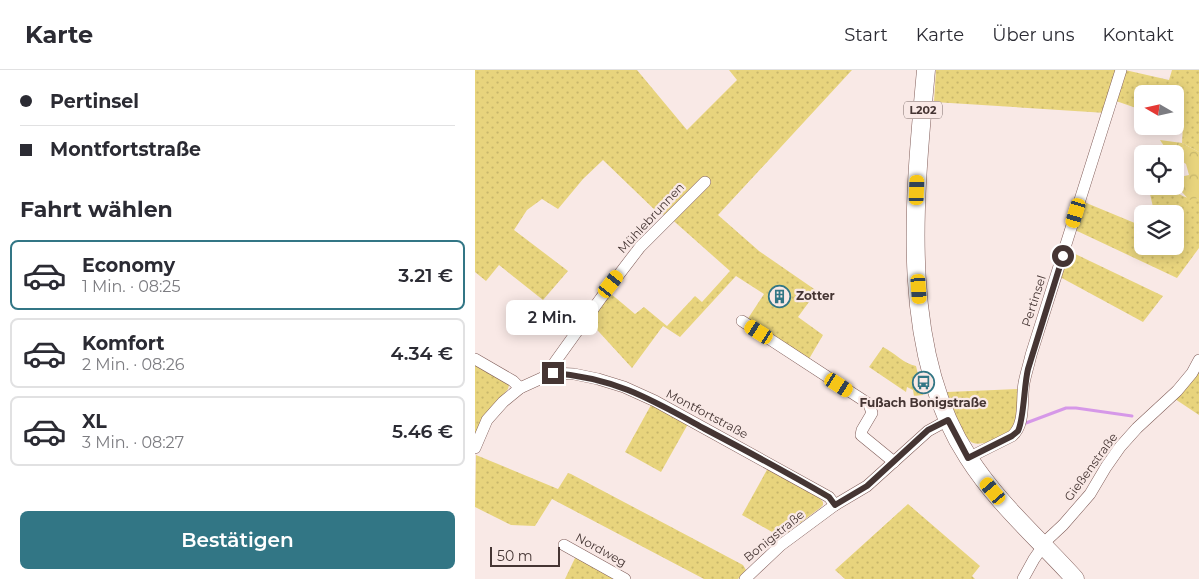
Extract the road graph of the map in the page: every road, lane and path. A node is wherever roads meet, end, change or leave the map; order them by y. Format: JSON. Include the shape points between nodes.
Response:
{"nodes":[{"id":1,"x":926,"y":70,"type":"edge"},
{"id":2,"x":1121,"y":70,"type":"edge"},
{"id":3,"x":705,"y":182,"type":"dead end"},
{"id":4,"x":742,"y":321,"type":"dead end"},
{"id":5,"x":475,"y":359,"type":"edge"},
{"id":6,"x":1199,"y":360,"type":"edge"},
{"id":7,"x":553,"y":373,"type":"junction"},
{"id":8,"x":520,"y":388,"type":"junction"},
{"id":9,"x":948,"y":420,"type":"junction"},
{"id":10,"x":475,"y":448,"type":"edge"},
{"id":11,"x":968,"y":458,"type":"junction"},
{"id":12,"x":894,"y":462,"type":"junction"},
{"id":13,"x":835,"y":505,"type":"junction"},
{"id":14,"x":1043,"y":544,"type":"junction"},
{"id":15,"x":564,"y":545,"type":"dead end"},
{"id":16,"x":625,"y":579,"type":"edge"},
{"id":17,"x":745,"y":579,"type":"edge"},
{"id":18,"x":1023,"y":579,"type":"edge"},
{"id":19,"x":1075,"y":579,"type":"edge"}],
"edges":[{"from":1,"to":9,"type":"main road","number":"L202","via":[[917,178],[917,266],[928,358]]},
{"from":2,"to":11,"type":"street","name":"Pertinsel","via":[[1031,355],[1018,431]]},
{"from":3,"to":7,"type":"street","name":"Mühlebrunnen","via":[[635,253],[555,362]]},
{"from":4,"to":12,"type":"street","via":[[869,404],[872,413],[861,435]]},
{"from":5,"to":8,"type":"street"},
{"from":6,"to":14,"type":"street","name":"Gießenstraße","via":[[1177,391],[1120,448],[1072,516]]},
{"from":7,"to":8,"type":"street"},
{"from":7,"to":13,"type":"street","name":"Montfortstraße","via":[[598,379],[655,401],[829,497]]},
{"from":8,"to":10,"type":"street","via":[[487,420]]},
{"from":9,"to":11,"type":"main road","number":"L202"},
{"from":9,"to":12,"type":"street","name":"Bonigstraße","via":[[928,430]]},
{"from":11,"to":14,"type":"main road","number":"L202","via":[[996,494]]},
{"from":12,"to":13,"type":"street","name":"Bonigstraße","via":[[867,486]]},
{"from":13,"to":17,"type":"street","name":"Bonigstraße","via":[[781,545]]},
{"from":14,"to":18,"type":"street","name":"Gießenstraße"},
{"from":14,"to":19,"type":"main road","number":"L202"},
{"from":15,"to":16,"type":"street","name":"Nordweg"}]}
